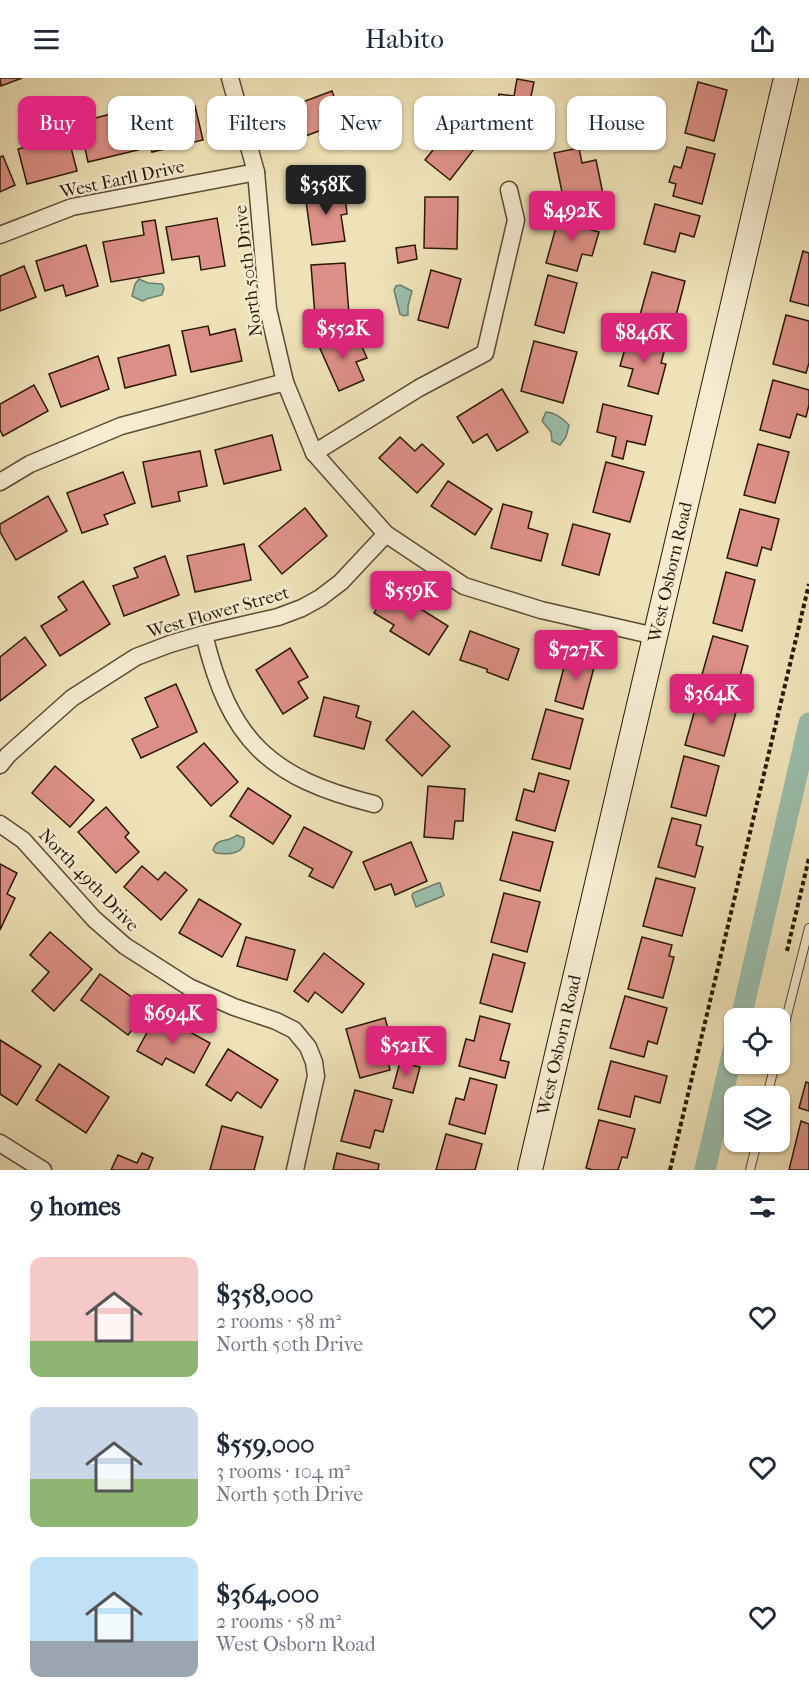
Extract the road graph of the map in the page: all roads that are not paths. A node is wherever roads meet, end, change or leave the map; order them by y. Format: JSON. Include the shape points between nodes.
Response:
{"nodes":[{"id":1,"x":230,"y":78,"type":"edge"},
{"id":2,"x":786,"y":78,"type":"edge"},
{"id":3,"x":256,"y":172,"type":"junction"},
{"id":4,"x":509,"y":189,"type":"dead end"},
{"id":5,"x":0,"y":235,"type":"edge"},
{"id":6,"x":285,"y":382,"type":"junction"},
{"id":7,"x":314,"y":453,"type":"junction"},
{"id":8,"x":0,"y":482,"type":"edge"},
{"id":9,"x":386,"y":534,"type":"junction"},
{"id":10,"x":204,"y":634,"type":"junction"},
{"id":11,"x":655,"y":636,"type":"junction"},
{"id":12,"x":0,"y":765,"type":"edge"},
{"id":13,"x":374,"y":804,"type":"dead end"},
{"id":14,"x":0,"y":824,"type":"edge"},
{"id":15,"x":809,"y":928,"type":"edge"},
{"id":16,"x":789,"y":1008,"type":"edge"},
{"id":17,"x":0,"y":1143,"type":"edge"},
{"id":18,"x":754,"y":1152,"type":"edge"},
{"id":19,"x":43,"y":1170,"type":"edge"},
{"id":20,"x":295,"y":1170,"type":"edge"},
{"id":21,"x":530,"y":1170,"type":"edge"},
{"id":22,"x":750,"y":1170,"type":"edge"}],
"edges":[{"from":1,"to":3,"type":"street","name":"North 50th Drive"},
{"from":2,"to":11,"type":"street","name":"West Osborn Road"},
{"from":3,"to":5,"type":"street","name":"West Earll Drive","via":[[72,207]]},
{"from":3,"to":6,"type":"street","name":"North 50th Drive","via":[[268,309]]},
{"from":4,"to":7,"type":"street","via":[[516,220],[485,353],[419,388]]},
{"from":6,"to":7,"type":"street","name":"North 50th Drive"},
{"from":6,"to":8,"type":"street","via":[[121,426],[30,464]]},
{"from":7,"to":9,"type":"street","name":"North 50th Drive"},
{"from":9,"to":10,"type":"street","name":"West Flower Street","via":[[341,582],[302,608]]},
{"from":9,"to":11,"type":"street","name":"North 50th Drive","via":[[464,586],[541,610]]},
{"from":10,"to":12,"type":"street","name":"West Flower Street","via":[[136,657],[72,698]]},
{"from":10,"to":13,"type":"street","via":[[221,692],[252,743],[301,780]]},
{"from":11,"to":21,"type":"street","name":"West Osborn Road"},
{"from":14,"to":20,"type":"street","name":"North 49th Drive","via":[[23,840],[94,919],[125,946],[189,987],[294,1030],[308,1047],[316,1076]]},
{"from":15,"to":16,"type":"lane"},
{"from":17,"to":19,"type":"street"},
{"from":18,"to":22,"type":"lane"}]}
